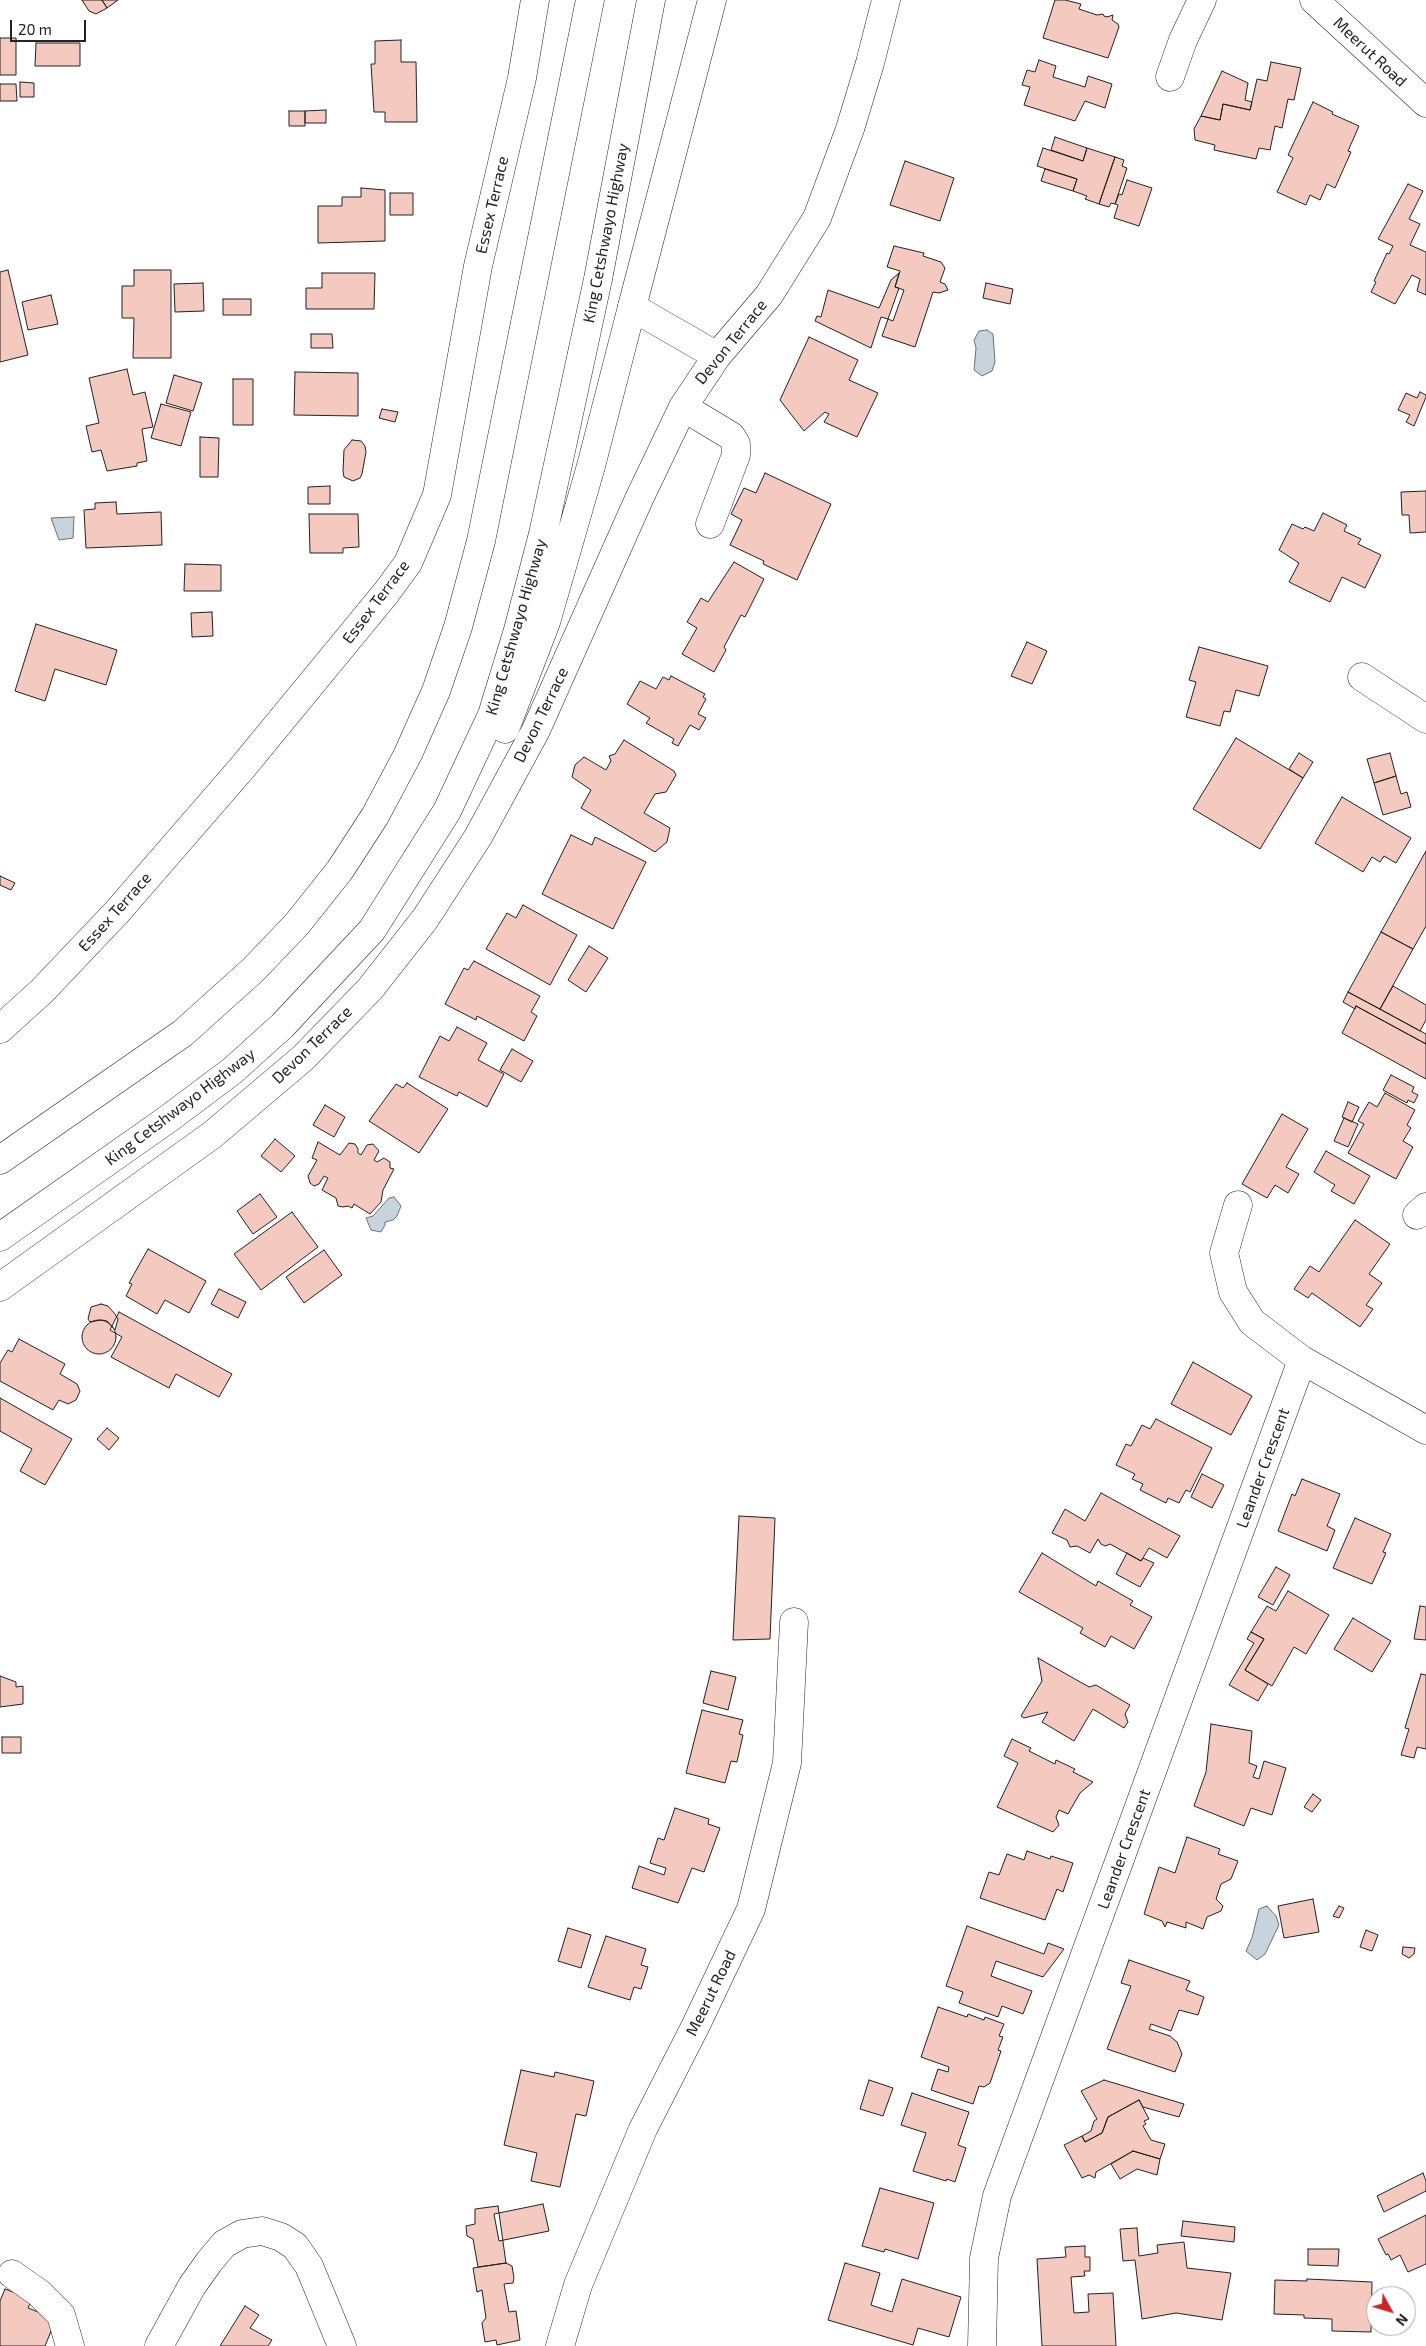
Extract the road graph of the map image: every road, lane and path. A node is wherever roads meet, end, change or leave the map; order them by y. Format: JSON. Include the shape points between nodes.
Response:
{"nodes":[{"id":1,"x":535,"y":0,"type":"edge"},
{"id":2,"x":590,"y":0,"type":"edge"},
{"id":3,"x":651,"y":0,"type":"edge"},
{"id":4,"x":712,"y":0,"type":"edge"},
{"id":5,"x":886,"y":0,"type":"edge"},
{"id":6,"x":1202,"y":0,"type":"edge"},
{"id":7,"x":1314,"y":0,"type":"edge"},
{"id":8,"x":1170,"y":77,"type":"dead end"},
{"id":9,"x":1426,"y":103,"type":"edge"},
{"id":10,"x":632,"y":307,"type":"junction"},
{"id":11,"x":717,"y":356,"type":"junction"},
{"id":12,"x":683,"y":407,"type":"junction"},
{"id":13,"x":710,"y":524,"type":"dead end"},
{"id":14,"x":1362,"y":677,"type":"dead end"},
{"id":15,"x":1426,"y":719,"type":"edge"},
{"id":16,"x":387,"y":909,"type":"junction"},
{"id":17,"x":0,"y":1029,"type":"edge"},
{"id":18,"x":0,"y":1160,"type":"edge"},
{"id":19,"x":1238,"y":1205,"type":"dead end"},
{"id":20,"x":0,"y":1236,"type":"edge"},
{"id":21,"x":0,"y":1287,"type":"edge"},
{"id":22,"x":1302,"y":1360,"type":"junction"},
{"id":23,"x":1426,"y":1430,"type":"edge"},
{"id":24,"x":794,"y":1622,"type":"dead end"},
{"id":25,"x":12,"y":2274,"type":"dead end"},
{"id":26,"x":70,"y":2346,"type":"edge"},
{"id":27,"x":159,"y":2346,"type":"edge"},
{"id":28,"x":342,"y":2346,"type":"edge"},
{"id":29,"x":560,"y":2346,"type":"edge"},
{"id":30,"x":982,"y":2346,"type":"edge"}],
"edges":[{"from":1,"to":17,"type":"main road","name":"Essex Terrace","via":[[522,78],[478,266],[437,495],[408,563],[242,768],[124,905],[42,991]]},
{"from":2,"to":18,"type":"main road","via":[[481,541],[458,627],[436,691],[408,754],[375,816],[340,870],[297,924],[252,970],[182,1033]]},
{"from":3,"to":16,"type":"main road","name":"King Cetshwayo Highway","via":[[596,289],[543,534],[518,630],[492,715],[464,777]]},
{"from":4,"to":10,"type":"main road"},
{"from":5,"to":11,"type":"main road","name":"Devon Terrace","via":[[850,129],[817,218],[769,295]]},
{"from":6,"to":8,"type":"main road"},
{"from":7,"to":9,"type":"main road","name":"Meerut Road"},
{"from":10,"to":11,"type":"main road"},
{"from":10,"to":16,"type":"main road","via":[[591,466],[548,613],[505,731],[479,782],[440,845],[418,876]]},
{"from":11,"to":12,"type":"main road","name":"Devon Terrace"},
{"from":12,"to":13,"type":"main road","via":[[731,436],[736,444],[736,455]]},
{"from":12,"to":21,"type":"main road","name":"Devon Terrace","via":[[536,730],[478,836],[424,919],[370,989],[303,1058],[212,1135]]},
{"from":14,"to":15,"type":"main road"},
{"from":16,"to":20,"type":"main road","name":"King Cetshwayo Highway","via":[[336,971],[232,1071]]},
{"from":19,"to":22,"type":"main road","via":[[1224,1253],[1233,1292],[1252,1322]]},
{"from":22,"to":23,"type":"main road"},
{"from":22,"to":30,"type":"main road","name":"Leander Crescent","via":[[997,2196],[984,2258]]},
{"from":24,"to":29,"type":"main road","name":"Meerut Road","via":[[787,1762],[751,1909],[644,2129],[578,2285]]},
{"from":25,"to":26,"type":"main road","via":[[39,2293],[61,2316]]},
{"from":27,"to":28,"type":"main road","via":[[192,2286],[224,2244],[242,2234],[262,2231],[281,2236],[295,2246],[309,2266]]}]}
